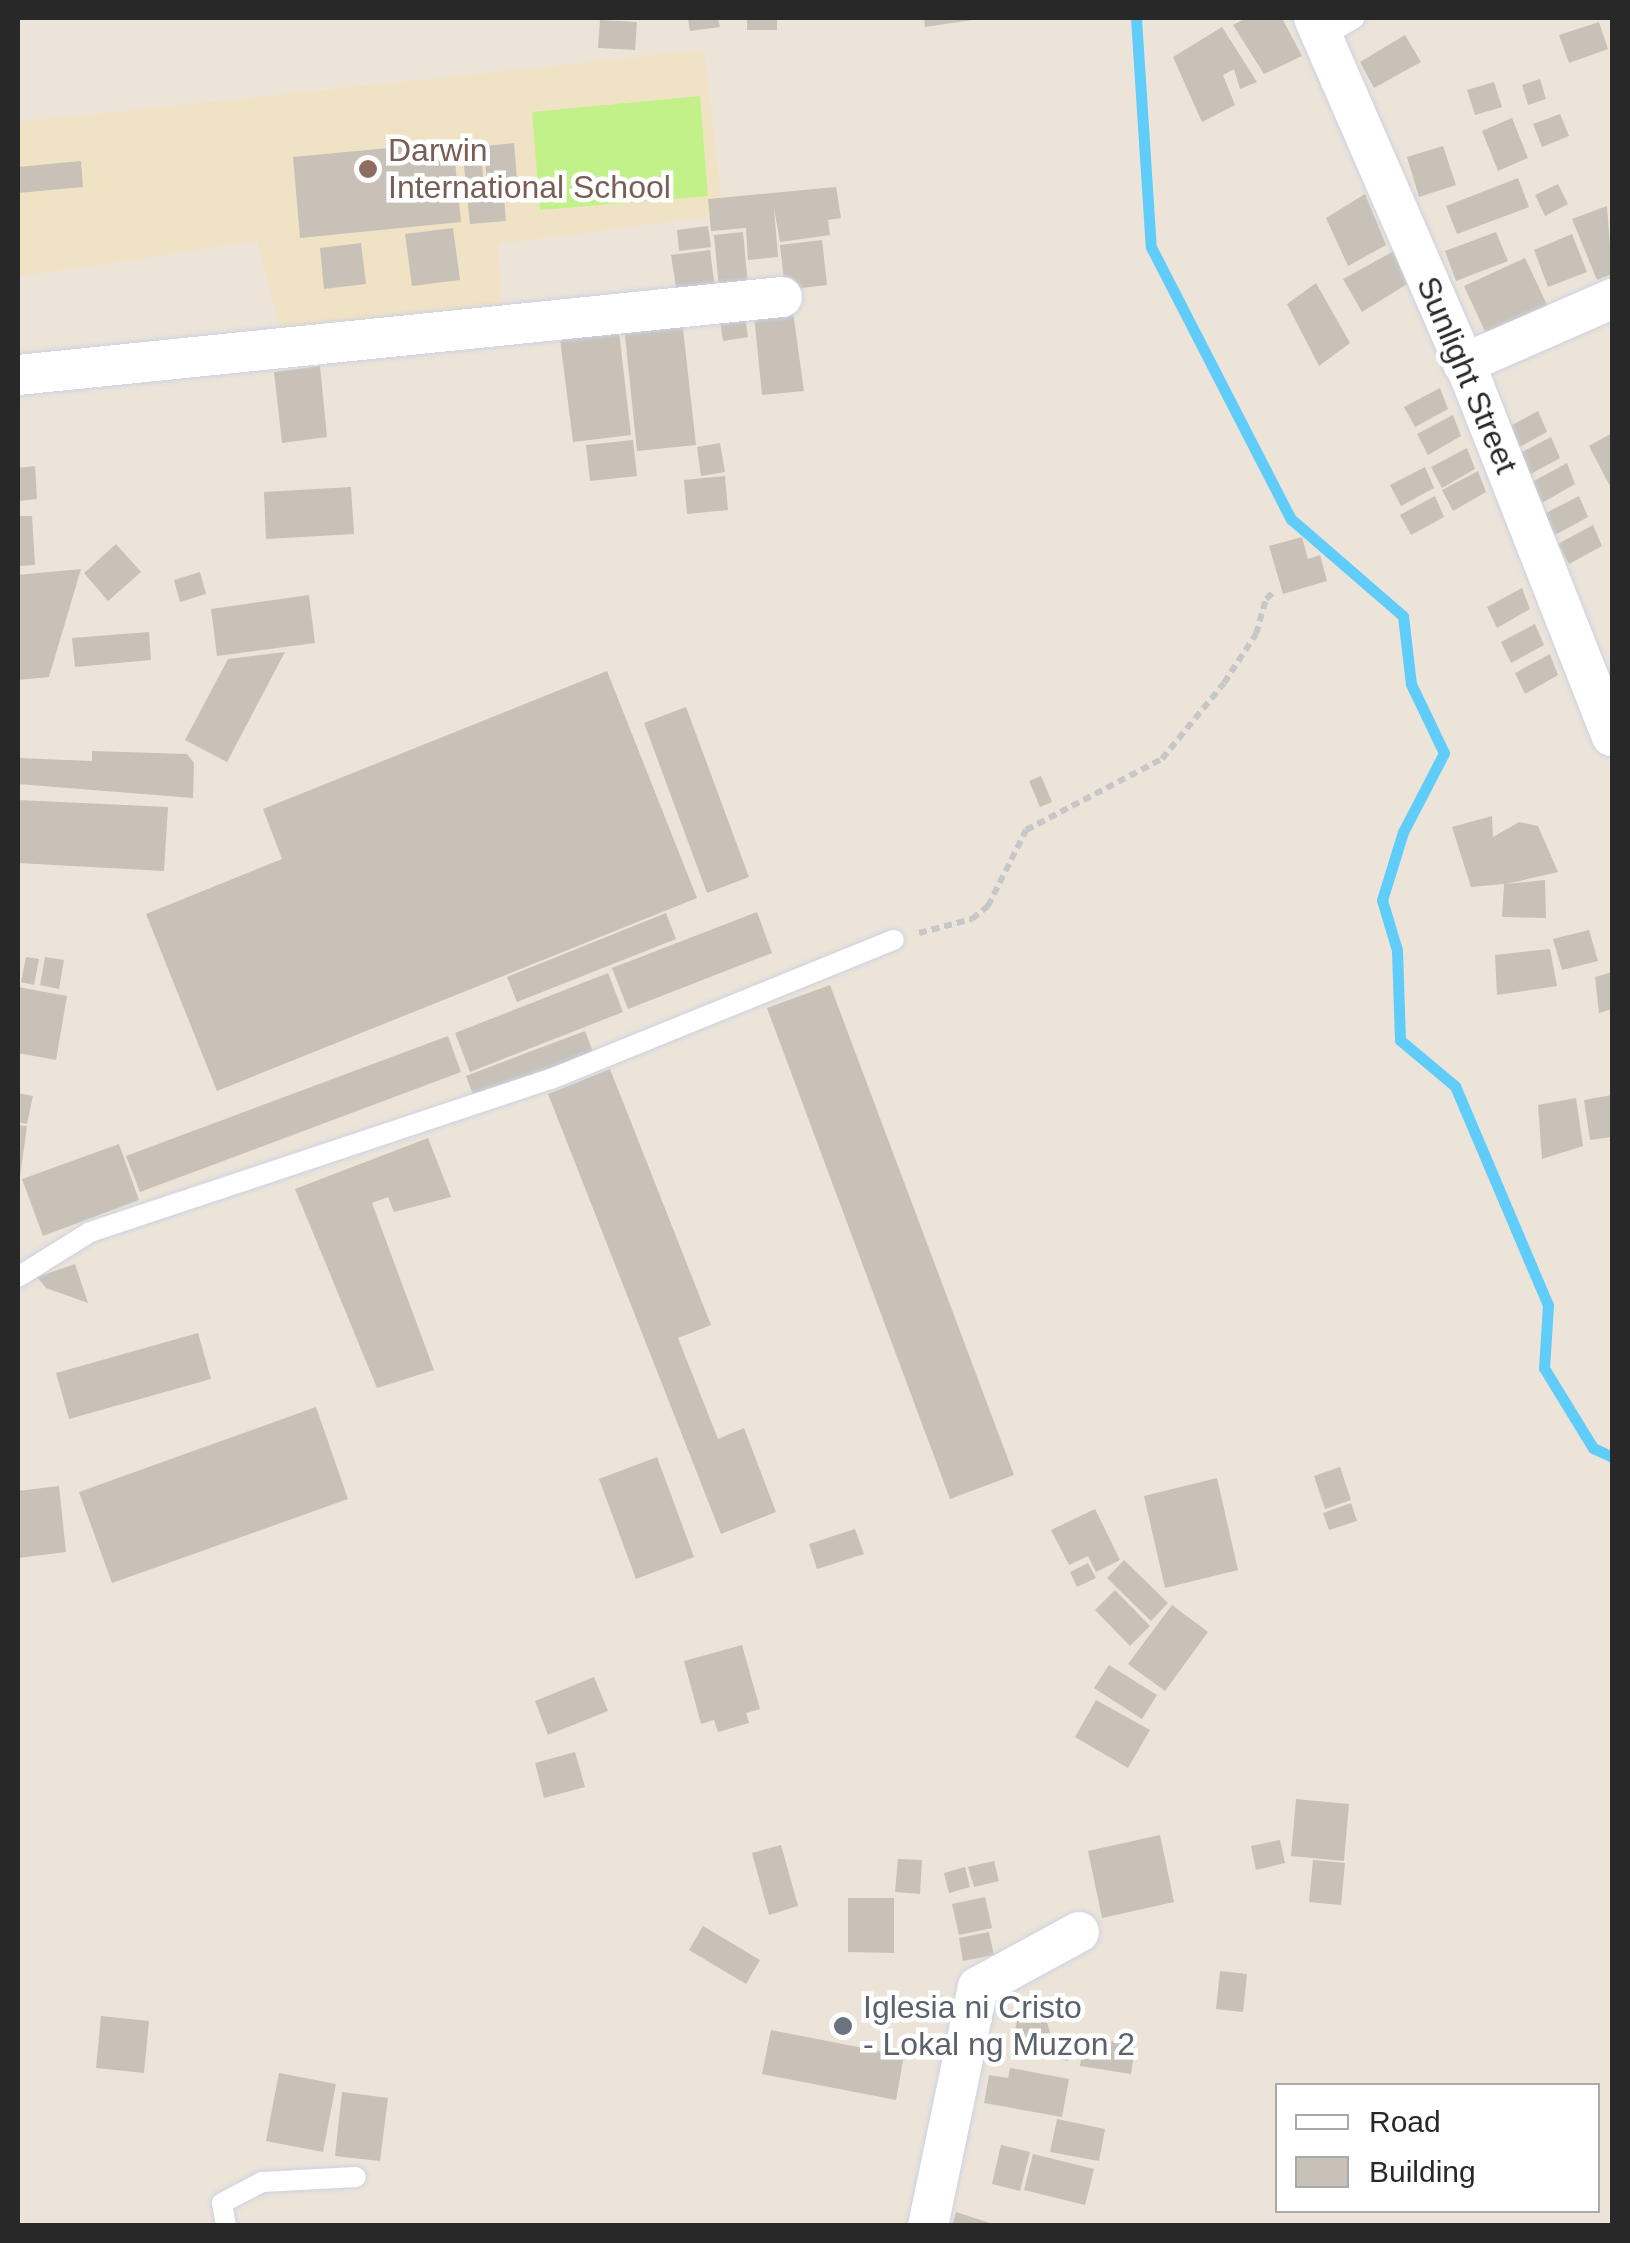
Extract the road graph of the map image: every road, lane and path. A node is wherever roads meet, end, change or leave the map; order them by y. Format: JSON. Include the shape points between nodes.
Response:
{"nodes":[{"id":1,"x":1331,"y":24,"type":"edge"},
{"id":2,"x":782,"y":297,"type":"dead end"},
{"id":3,"x":1612,"y":299,"type":"edge"},
{"id":4,"x":1463,"y":364,"type":"junction"},
{"id":5,"x":18,"y":374,"type":"edge"},
{"id":6,"x":1276,"y":590,"type":"dead end"},
{"id":7,"x":1612,"y":736,"type":"edge"},
{"id":8,"x":894,"y":940,"type":"joint"},
{"id":9,"x":18,"y":1277,"type":"edge"},
{"id":10,"x":1078,"y":1932,"type":"dead end"},
{"id":11,"x":356,"y":2177,"type":"dead end"},
{"id":12,"x":226,"y":2226,"type":"edge"},
{"id":13,"x":928,"y":2226,"type":"edge"}],
"edges":[{"from":1,"to":4,"type":"street","name":"Sunlight Street"},
{"from":2,"to":5,"type":"street"},
{"from":3,"to":4,"type":"street"},
{"from":4,"to":7,"type":"street","name":"Sunlight Street"},
{"from":6,"to":8,"type":"path","via":[[1224,684],[1162,759],[1026,830],[988,906],[972,919]]},
{"from":8,"to":9,"type":"lane","via":[[551,1080],[90,1232]]},
{"from":10,"to":13,"type":"street","via":[[978,1987]]},
{"from":11,"to":12,"type":"lane","via":[[262,2182],[222,2203]]}]}
